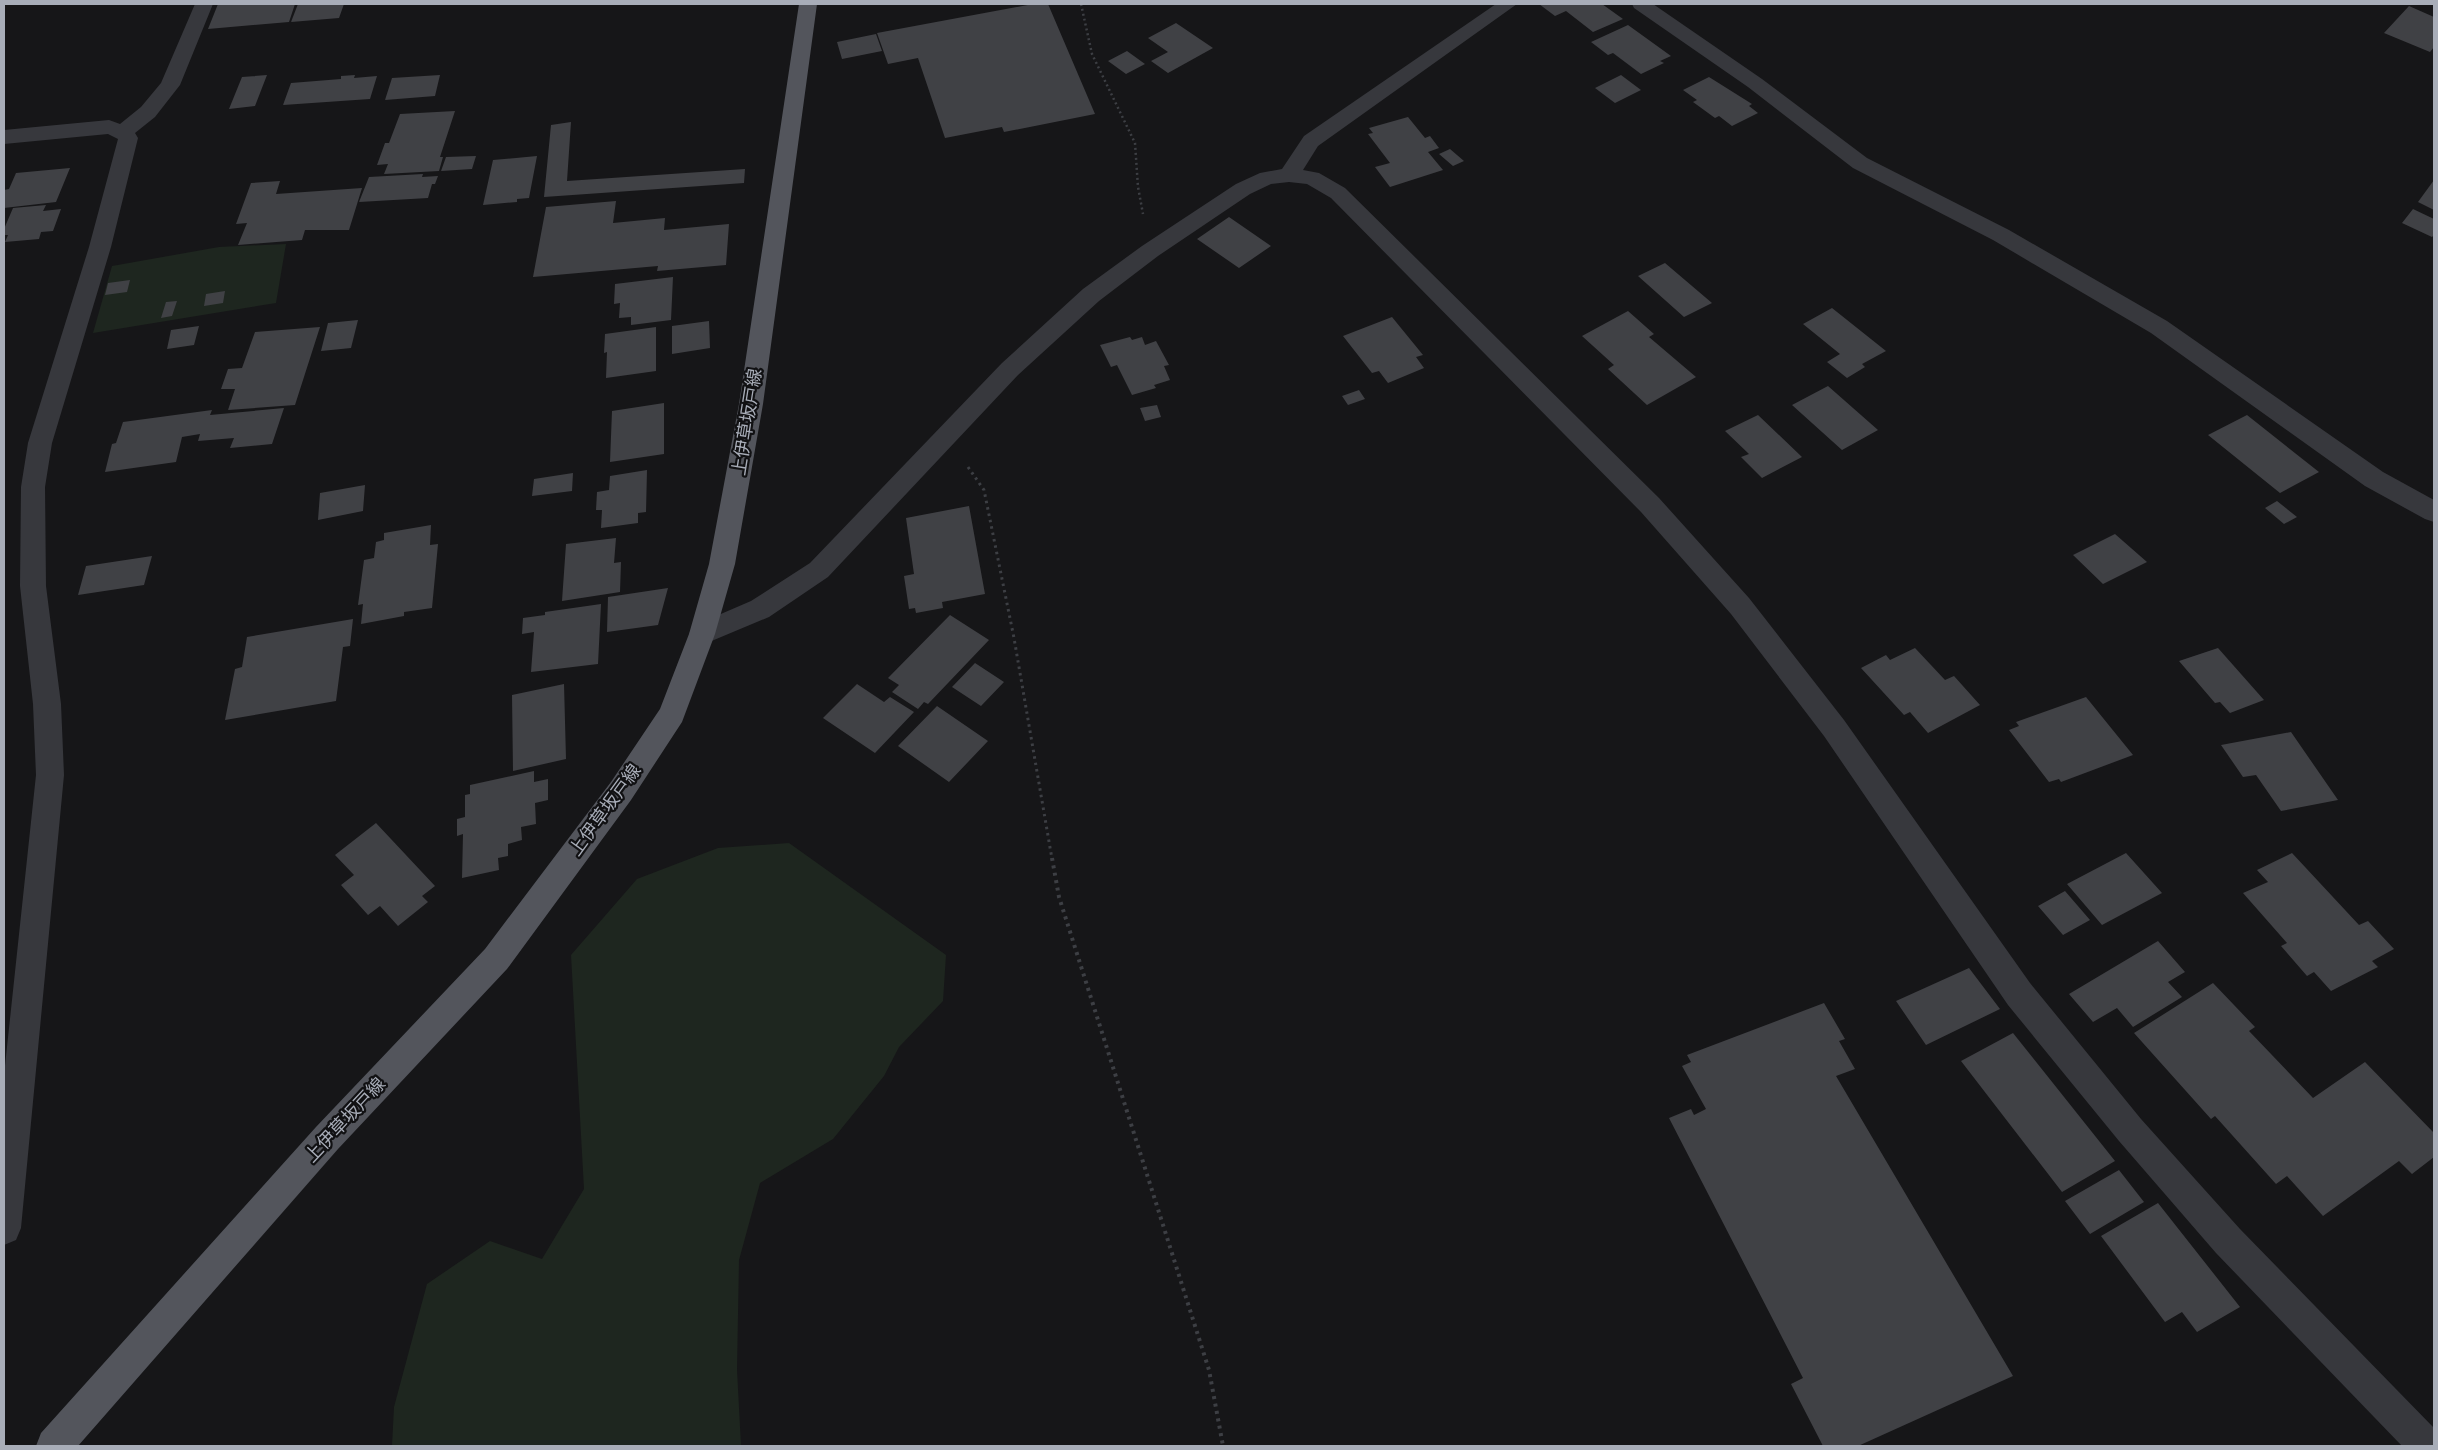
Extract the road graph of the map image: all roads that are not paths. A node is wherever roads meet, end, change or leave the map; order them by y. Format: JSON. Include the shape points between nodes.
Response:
{"nodes":[{"id":1,"x":204,"y":4,"type":"edge"},
{"id":2,"x":808,"y":4,"type":"edge"},
{"id":3,"x":1508,"y":4,"type":"edge"},
{"id":4,"x":1642,"y":4,"type":"edge"},
{"id":5,"x":123,"y":132,"type":"junction"},
{"id":6,"x":4,"y":137,"type":"edge"},
{"id":7,"x":1289,"y":175,"type":"junction"},
{"id":8,"x":2434,"y":512,"type":"edge"},
{"id":9,"x":702,"y":634,"type":"junction"},
{"id":10,"x":4,"y":1228,"type":"edge"},
{"id":11,"x":54,"y":1446,"type":"edge"},
{"id":12,"x":2427,"y":1446,"type":"edge"}],
"edges":[{"from":1,"to":5,"type":"street","via":[[170,84],[148,112]]},
{"from":2,"to":9,"type":"main road","name":"上伊草坂戸線","via":[[750,404],[722,564]]},
{"from":3,"to":7,"type":"street","via":[[1311,141]]},
{"from":4,"to":8,"type":"street","via":[[1755,83],[1860,163],[2001,235],[2159,327],[2374,479]]},
{"from":5,"to":6,"type":"street","via":[[109,127]]},
{"from":5,"to":10,"type":"street","via":[[128,138],[126,148],[100,247],[40,443],[32,487],[34,586],[47,704],[50,776]]},
{"from":7,"to":9,"type":"street","via":[[1267,178],[1243,189],[1091,295],[1010,369],[819,570],[760,610]]},
{"from":7,"to":12,"type":"street","via":[[1312,178],[1338,193],[1682,541],[1740,606],[1828,720],[2018,994],[2228,1241]]},
{"from":9,"to":11,"type":"main road","name":"上伊草坂戸線","via":[[672,714],[621,791],[496,959],[327,1138]]}]}
